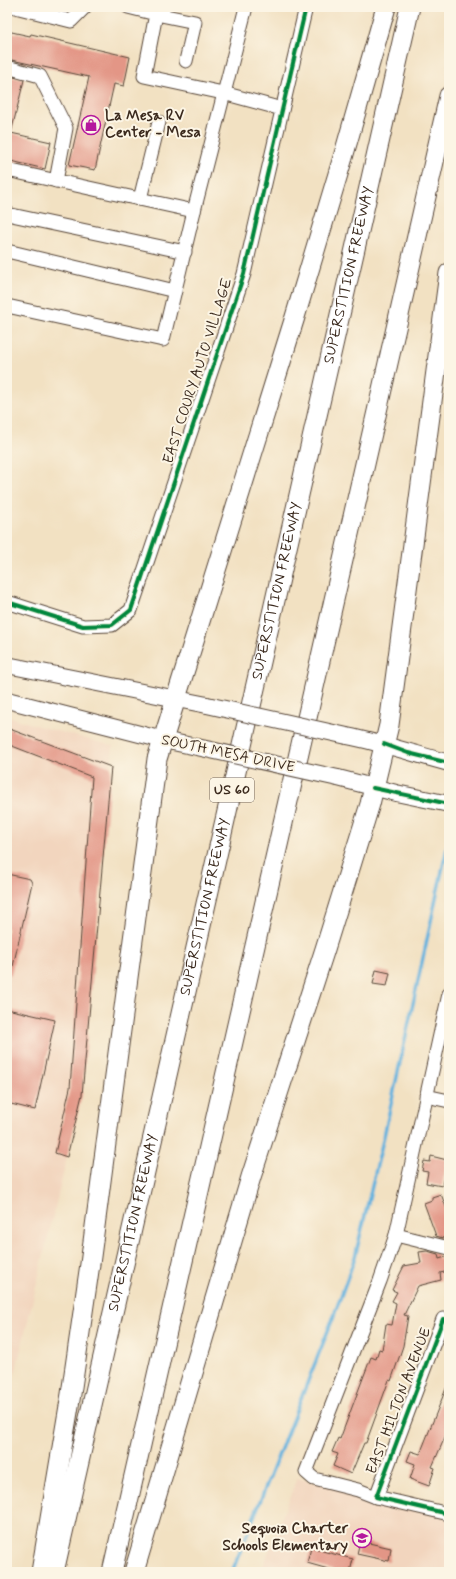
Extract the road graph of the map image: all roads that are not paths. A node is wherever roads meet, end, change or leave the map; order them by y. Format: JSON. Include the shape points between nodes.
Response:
{"nodes":[{"id":1,"x":15,"y":7,"type":"edge"},
{"id":2,"x":86,"y":7,"type":"edge"},
{"id":3,"x":128,"y":7,"type":"edge"},
{"id":4,"x":246,"y":7,"type":"edge"},
{"id":5,"x":306,"y":7,"type":"edge"},
{"id":6,"x":386,"y":7,"type":"edge"},
{"id":7,"x":410,"y":7,"type":"edge"},
{"id":8,"x":156,"y":14,"type":"junction"},
{"id":9,"x":186,"y":61,"type":"dead end"},
{"id":10,"x":7,"y":67,"type":"edge"},
{"id":11,"x":223,"y":93,"type":"junction"},
{"id":12,"x":449,"y":96,"type":"edge"},
{"id":13,"x":282,"y":109,"type":"junction"},
{"id":14,"x":159,"y":122,"type":"dead end"},
{"id":15,"x":8,"y":171,"type":"edge"},
{"id":16,"x":56,"y":181,"type":"junction"},
{"id":17,"x":140,"y":199,"type":"junction"},
{"id":18,"x":194,"y":211,"type":"junction"},
{"id":19,"x":7,"y":214,"type":"edge"},
{"id":20,"x":7,"y":251,"type":"edge"},
{"id":21,"x":185,"y":252,"type":"junction"},
{"id":22,"x":449,"y":272,"type":"edge"},
{"id":23,"x":175,"y":291,"type":"junction"},
{"id":24,"x":7,"y":306,"type":"edge"},
{"id":25,"x":7,"y":602,"type":"edge"},
{"id":26,"x":7,"y":665,"type":"edge"},
{"id":27,"x":175,"y":698,"type":"junction"},
{"id":28,"x":7,"y":700,"type":"edge"},
{"id":29,"x":163,"y":740,"type":"junction"},
{"id":30,"x":384,"y":744,"type":"junction"},
{"id":31,"x":449,"y":763,"type":"edge"},
{"id":32,"x":373,"y":788,"type":"junction"},
{"id":33,"x":449,"y":804,"type":"edge"},
{"id":34,"x":449,"y":994,"type":"edge"},
{"id":35,"x":426,"y":1096,"type":"junction"},
{"id":36,"x":449,"y":1101,"type":"edge"},
{"id":37,"x":396,"y":1236,"type":"junction"},
{"id":38,"x":449,"y":1248,"type":"edge"},
{"id":39,"x":449,"y":1320,"type":"edge"},
{"id":40,"x":376,"y":1498,"type":"junction"},
{"id":41,"x":449,"y":1514,"type":"edge"},
{"id":42,"x":41,"y":1572,"type":"edge"},
{"id":43,"x":54,"y":1572,"type":"edge"},
{"id":44,"x":112,"y":1572,"type":"edge"},
{"id":45,"x":134,"y":1572,"type":"edge"}],
"edges":[{"from":1,"to":2,"type":"street","via":[[71,21]]},
{"from":3,"to":8,"type":"street"},
{"from":4,"to":11,"type":"street"},
{"from":5,"to":13,"type":"street","name":"EAST COURY AUTO VILLAGE"},
{"from":6,"to":27,"type":"highway","via":[[295,317]]},
{"from":7,"to":43,"type":"highway","name":"SUPERSTITION FREEWAY","number":"US 60"},
{"from":8,"to":9,"type":"street","via":[[195,22]]},
{"from":8,"to":11,"type":"street","via":[[144,76]]},
{"from":10,"to":16,"type":"street","via":[[40,76],[66,128]]},
{"from":11,"to":13,"type":"street"},
{"from":11,"to":18,"type":"street"},
{"from":12,"to":44,"type":"highway"},
{"from":13,"to":25,"type":"street","name":"EAST COURY AUTO VILLAGE","via":[[244,274],[131,610],[112,625],[83,626]]},
{"from":14,"to":17,"type":"street"},
{"from":15,"to":16,"type":"street"},
{"from":16,"to":17,"type":"street"},
{"from":17,"to":18,"type":"street"},
{"from":18,"to":21,"type":"street"},
{"from":19,"to":21,"type":"street"},
{"from":20,"to":23,"type":"street"},
{"from":21,"to":23,"type":"street"},
{"from":22,"to":30,"type":"highway","via":[[389,725]]},
{"from":23,"to":24,"type":"street","via":[[163,340]]},
{"from":26,"to":27,"type":"main road"},
{"from":27,"to":29,"type":"highway"},
{"from":27,"to":30,"type":"main road","bridge":true},
{"from":28,"to":29,"type":"main road","name":"SOUTH MESA DRIVE"},
{"from":29,"to":32,"type":"main road","name":"SOUTH MESA DRIVE","bridge":true},
{"from":29,"to":42,"type":"highway","via":[[157,759],[71,1394]]},
{"from":30,"to":31,"type":"main road"},
{"from":30,"to":32,"type":"highway"},
{"from":32,"to":33,"type":"main road","name":"SOUTH MESA DRIVE"},
{"from":32,"to":45,"type":"highway","via":[[251,1177]]},
{"from":34,"to":35,"type":"street"},
{"from":35,"to":36,"type":"street"},
{"from":35,"to":37,"type":"street"},
{"from":37,"to":38,"type":"street"},
{"from":37,"to":40,"type":"street","via":[[306,1472],[314,1479],[358,1490]]},
{"from":39,"to":40,"type":"street","name":"EAST HILTON AVENUE","via":[[443,1319]]},
{"from":40,"to":41,"type":"street"}]}
